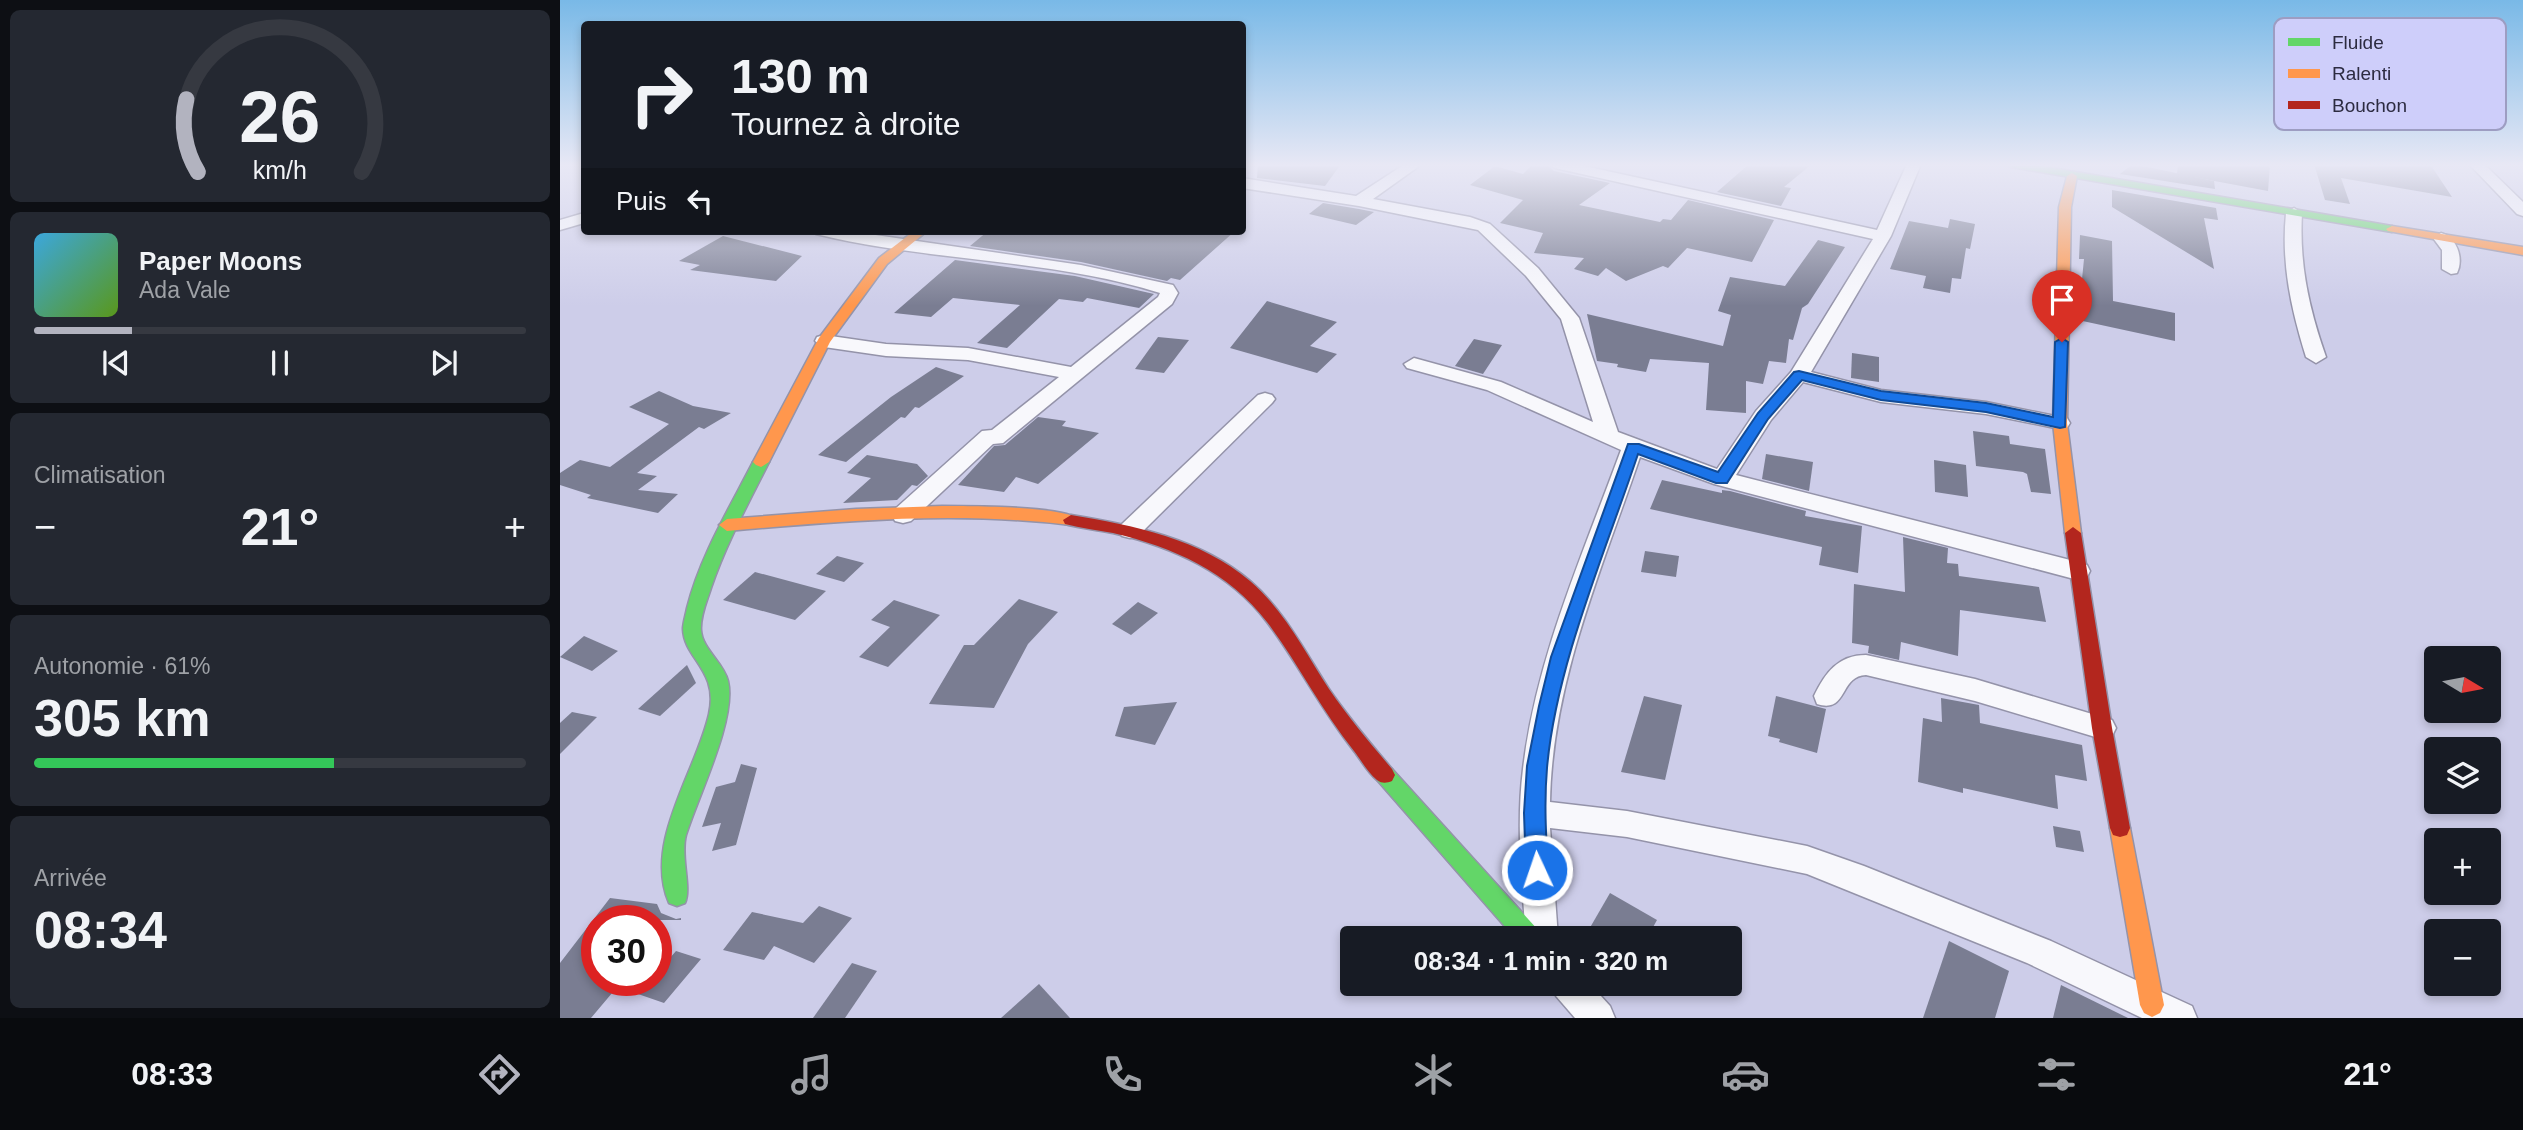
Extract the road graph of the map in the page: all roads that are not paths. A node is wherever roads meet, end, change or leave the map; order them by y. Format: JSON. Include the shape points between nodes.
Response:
{"nodes":[{"id":1,"x":1415,"y":212,"type":"edge"},
{"id":2,"x":1772,"y":212,"type":"edge"},
{"id":3,"x":1894,"y":212,"type":"edge"},
{"id":4,"x":2065,"y":212,"type":"edge"},
{"id":5,"x":2291,"y":212,"type":"edge"},
{"id":6,"x":2294,"y":212,"type":"junction"},
{"id":7,"x":581,"y":219,"type":"edge"},
{"id":8,"x":560,"y":225,"type":"edge"},
{"id":9,"x":843,"y":235,"type":"edge"},
{"id":10,"x":916,"y":235,"type":"edge"},
{"id":11,"x":1884,"y":236,"type":"junction"},
{"id":12,"x":2441,"y":238,"type":"junction"},
{"id":13,"x":902,"y":246,"type":"junction"},
{"id":14,"x":2523,"y":251,"type":"edge"},
{"id":15,"x":2451,"y":269,"type":"dead end"},
{"id":16,"x":824,"y":341,"type":"junction"},
{"id":17,"x":2316,"y":357,"type":"dead end"},
{"id":18,"x":1414,"y":364,"type":"dead end"},
{"id":19,"x":1074,"y":374,"type":"junction"},
{"id":20,"x":1799,"y":375,"type":"junction"},
{"id":21,"x":1265,"y":399,"type":"dead end"},
{"id":22,"x":2060,"y":424,"type":"junction"},
{"id":23,"x":1608,"y":435,"type":"junction"},
{"id":24,"x":1633,"y":447,"type":"junction"},
{"id":25,"x":1722,"y":479,"type":"junction"},
{"id":26,"x":903,"y":515,"type":"junction"},
{"id":27,"x":727,"y":524,"type":"junction"},
{"id":28,"x":1130,"y":530,"type":"junction"},
{"id":29,"x":2078,"y":571,"type":"junction"},
{"id":30,"x":1827,"y":696,"type":"dead end"},
{"id":31,"x":2102,"y":728,"type":"junction"},
{"id":32,"x":1534,"y":813,"type":"junction"},
{"id":33,"x":677,"y":896,"type":"dead end"},
{"id":34,"x":1519,"y":926,"type":"edge"},
{"id":35,"x":1541,"y":926,"type":"edge"},
{"id":36,"x":1579,"y":996,"type":"edge"},
{"id":37,"x":2166,"y":1011,"type":"edge"},
{"id":38,"x":1598,"y":1018,"type":"edge"}],
"edges":[{"from":1,"to":23,"type":"street","via":[[1484,227],[1570,318]]},
{"from":2,"to":11,"type":"street"},
{"from":3,"to":11,"type":"street"},
{"from":4,"to":22,"type":"street"},
{"from":5,"to":6,"type":"street"},
{"from":6,"to":12,"type":"street"},
{"from":6,"to":17,"type":"street","via":[[2294,278]]},
{"from":7,"to":8,"type":"street"},
{"from":9,"to":13,"type":"street"},
{"from":10,"to":13,"type":"street"},
{"from":11,"to":20,"type":"street"},
{"from":12,"to":14,"type":"street"},
{"from":12,"to":15,"type":"street","via":[[2450,249]]},
{"from":13,"to":16,"type":"street","via":[[883,261]]},
{"from":13,"to":19,"type":"street","via":[[1081,270],[1167,289],[1166,300]]},
{"from":16,"to":19,"type":"street","via":[[968,354]]},
{"from":16,"to":27,"type":"street"},
{"from":18,"to":23,"type":"street","via":[[1494,386]]},
{"from":19,"to":26,"type":"street","via":[[996,438],[989,436]]},
{"from":20,"to":22,"type":"street","via":[[1881,396],[1986,408]]},
{"from":20,"to":25,"type":"street","via":[[1763,416]]},
{"from":21,"to":28,"type":"street"},
{"from":22,"to":29,"type":"street"},
{"from":23,"to":24,"type":"street"},
{"from":24,"to":25,"type":"street"},
{"from":24,"to":32,"type":"street","via":[[1560,657],[1537,766]]},
{"from":25,"to":29,"type":"street"},
{"from":26,"to":27,"type":"street"},
{"from":26,"to":28,"type":"street","via":[[1069,518]]},
{"from":27,"to":33,"type":"street","via":[[692,630],[719,681],[719,712],[675,838]]},
{"from":28,"to":34,"type":"street","via":[[1185,549],[1226,572],[1262,603],[1344,726]]},
{"from":29,"to":31,"type":"street"},
{"from":30,"to":31,"type":"street","via":[[1846,668],[1866,665],[1975,690]]},
{"from":31,"to":37,"type":"street"},
{"from":32,"to":35,"type":"street"},
{"from":32,"to":37,"type":"street","via":[[1627,824],[1807,860],[2039,952]]},
{"from":36,"to":38,"type":"street"}]}
